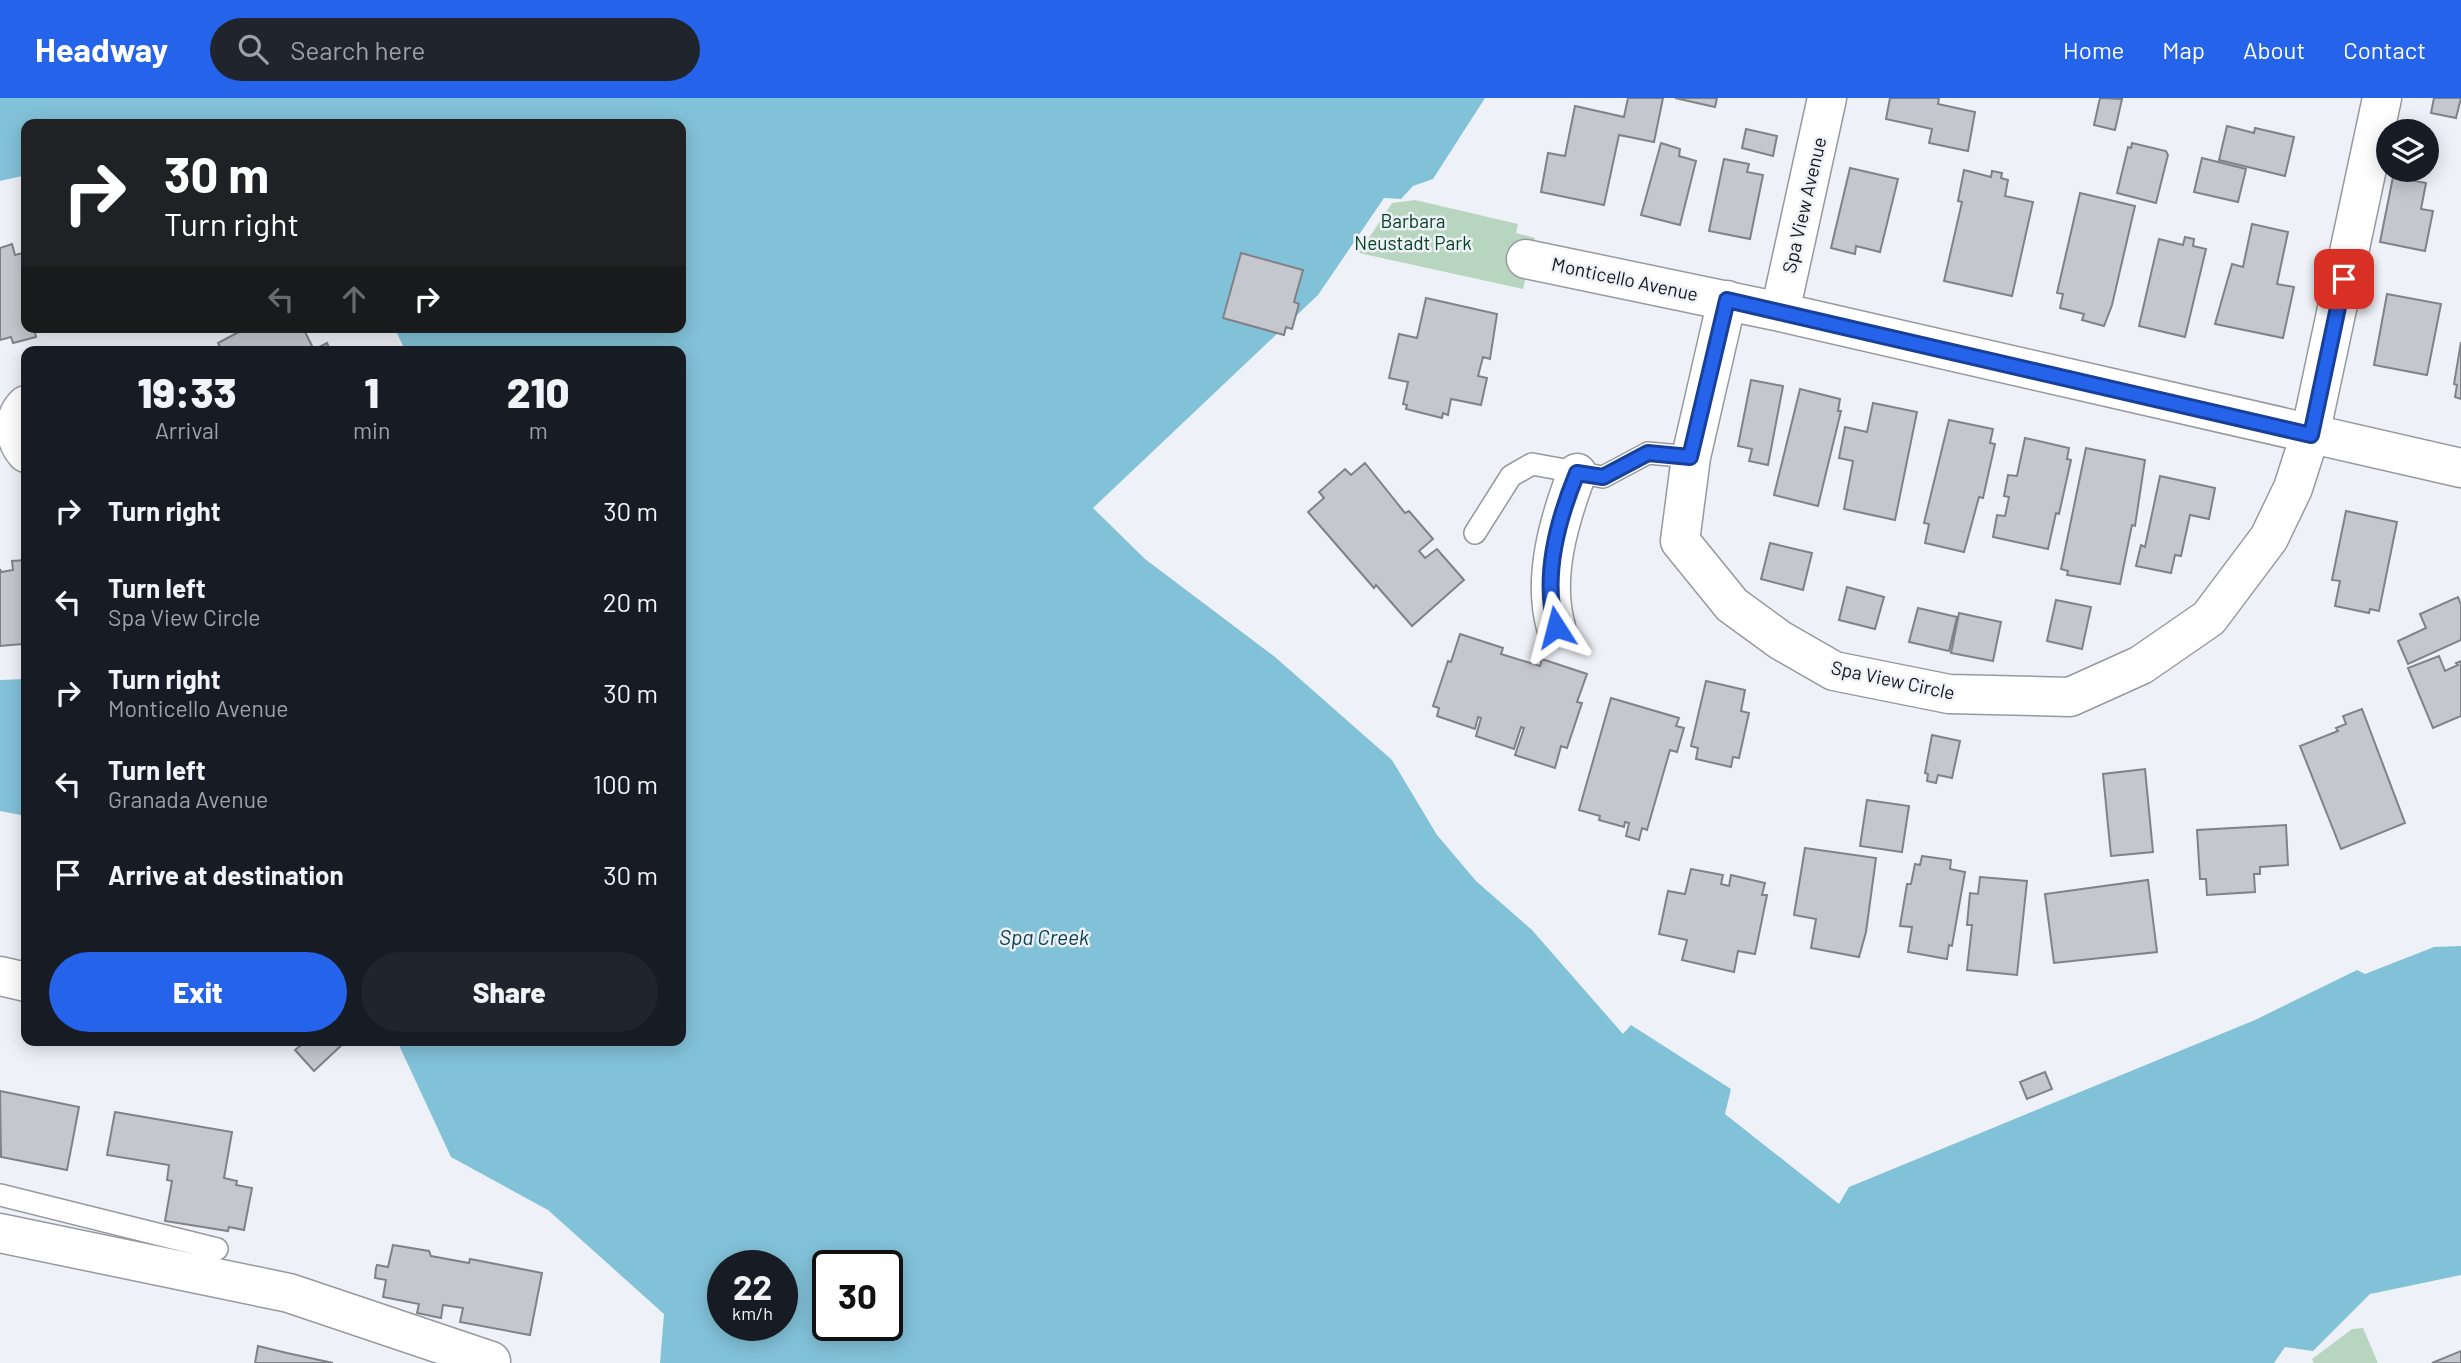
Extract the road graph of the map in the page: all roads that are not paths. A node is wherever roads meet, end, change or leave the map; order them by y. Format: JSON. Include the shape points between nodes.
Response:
{"nodes":[{"id":1,"x":1828,"y":98,"type":"edge"},
{"id":2,"x":2382,"y":98,"type":"edge"},
{"id":3,"x":1526,"y":259,"type":"dead end"},
{"id":4,"x":1727,"y":300,"type":"junction"},
{"id":5,"x":1780,"y":312,"type":"junction"},
{"id":6,"x":2311,"y":435,"type":"junction"},
{"id":7,"x":1690,"y":457,"type":"junction"},
{"id":8,"x":2461,"y":468,"type":"edge"},
{"id":9,"x":1577,"y":473,"type":"junction"},
{"id":10,"x":1475,"y":533,"type":"dead end"},
{"id":11,"x":1556,"y":627,"type":"dead end"},
{"id":12,"x":0,"y":976,"type":"edge"},
{"id":13,"x":21,"y":981,"type":"edge"},
{"id":14,"x":0,"y":1195,"type":"edge"},
{"id":15,"x":0,"y":1233,"type":"edge"},
{"id":16,"x":218,"y":1249,"type":"dead end"},
{"id":17,"x":491,"y":1361,"type":"dead end"}],
"edges":[{"from":1,"to":5,"type":"street","name":"Spa View Avenue"},
{"from":2,"to":6,"type":"street","name":"Spa View Circle"},
{"from":3,"to":4,"type":"street","name":"Monticello Avenue"},
{"from":4,"to":5,"type":"street","name":"Monticello Avenue"},
{"from":4,"to":7,"type":"street","name":"Spa View Circle"},
{"from":5,"to":6,"type":"street","name":"Monticello Avenue"},
{"from":6,"to":7,"type":"street","name":"Spa View Circle","via":[[2269,538],[2209,618],[2141,666],[2070,697],[1949,694],[1834,671],[1780,640],[1732,605],[1680,541]]},
{"from":6,"to":8,"type":"street","name":"Monticello Avenue"},
{"from":7,"to":9,"type":"lane","via":[[1648,453],[1603,477]]},
{"from":9,"to":10,"type":"lane","via":[[1532,464],[1511,476]]},
{"from":9,"to":11,"type":"street","via":[[1564,505],[1555,550],[1549,603]]},
{"from":12,"to":13,"type":"street"},
{"from":14,"to":16,"type":"lane"},
{"from":15,"to":17,"type":"street","via":[[289,1293]]}]}
